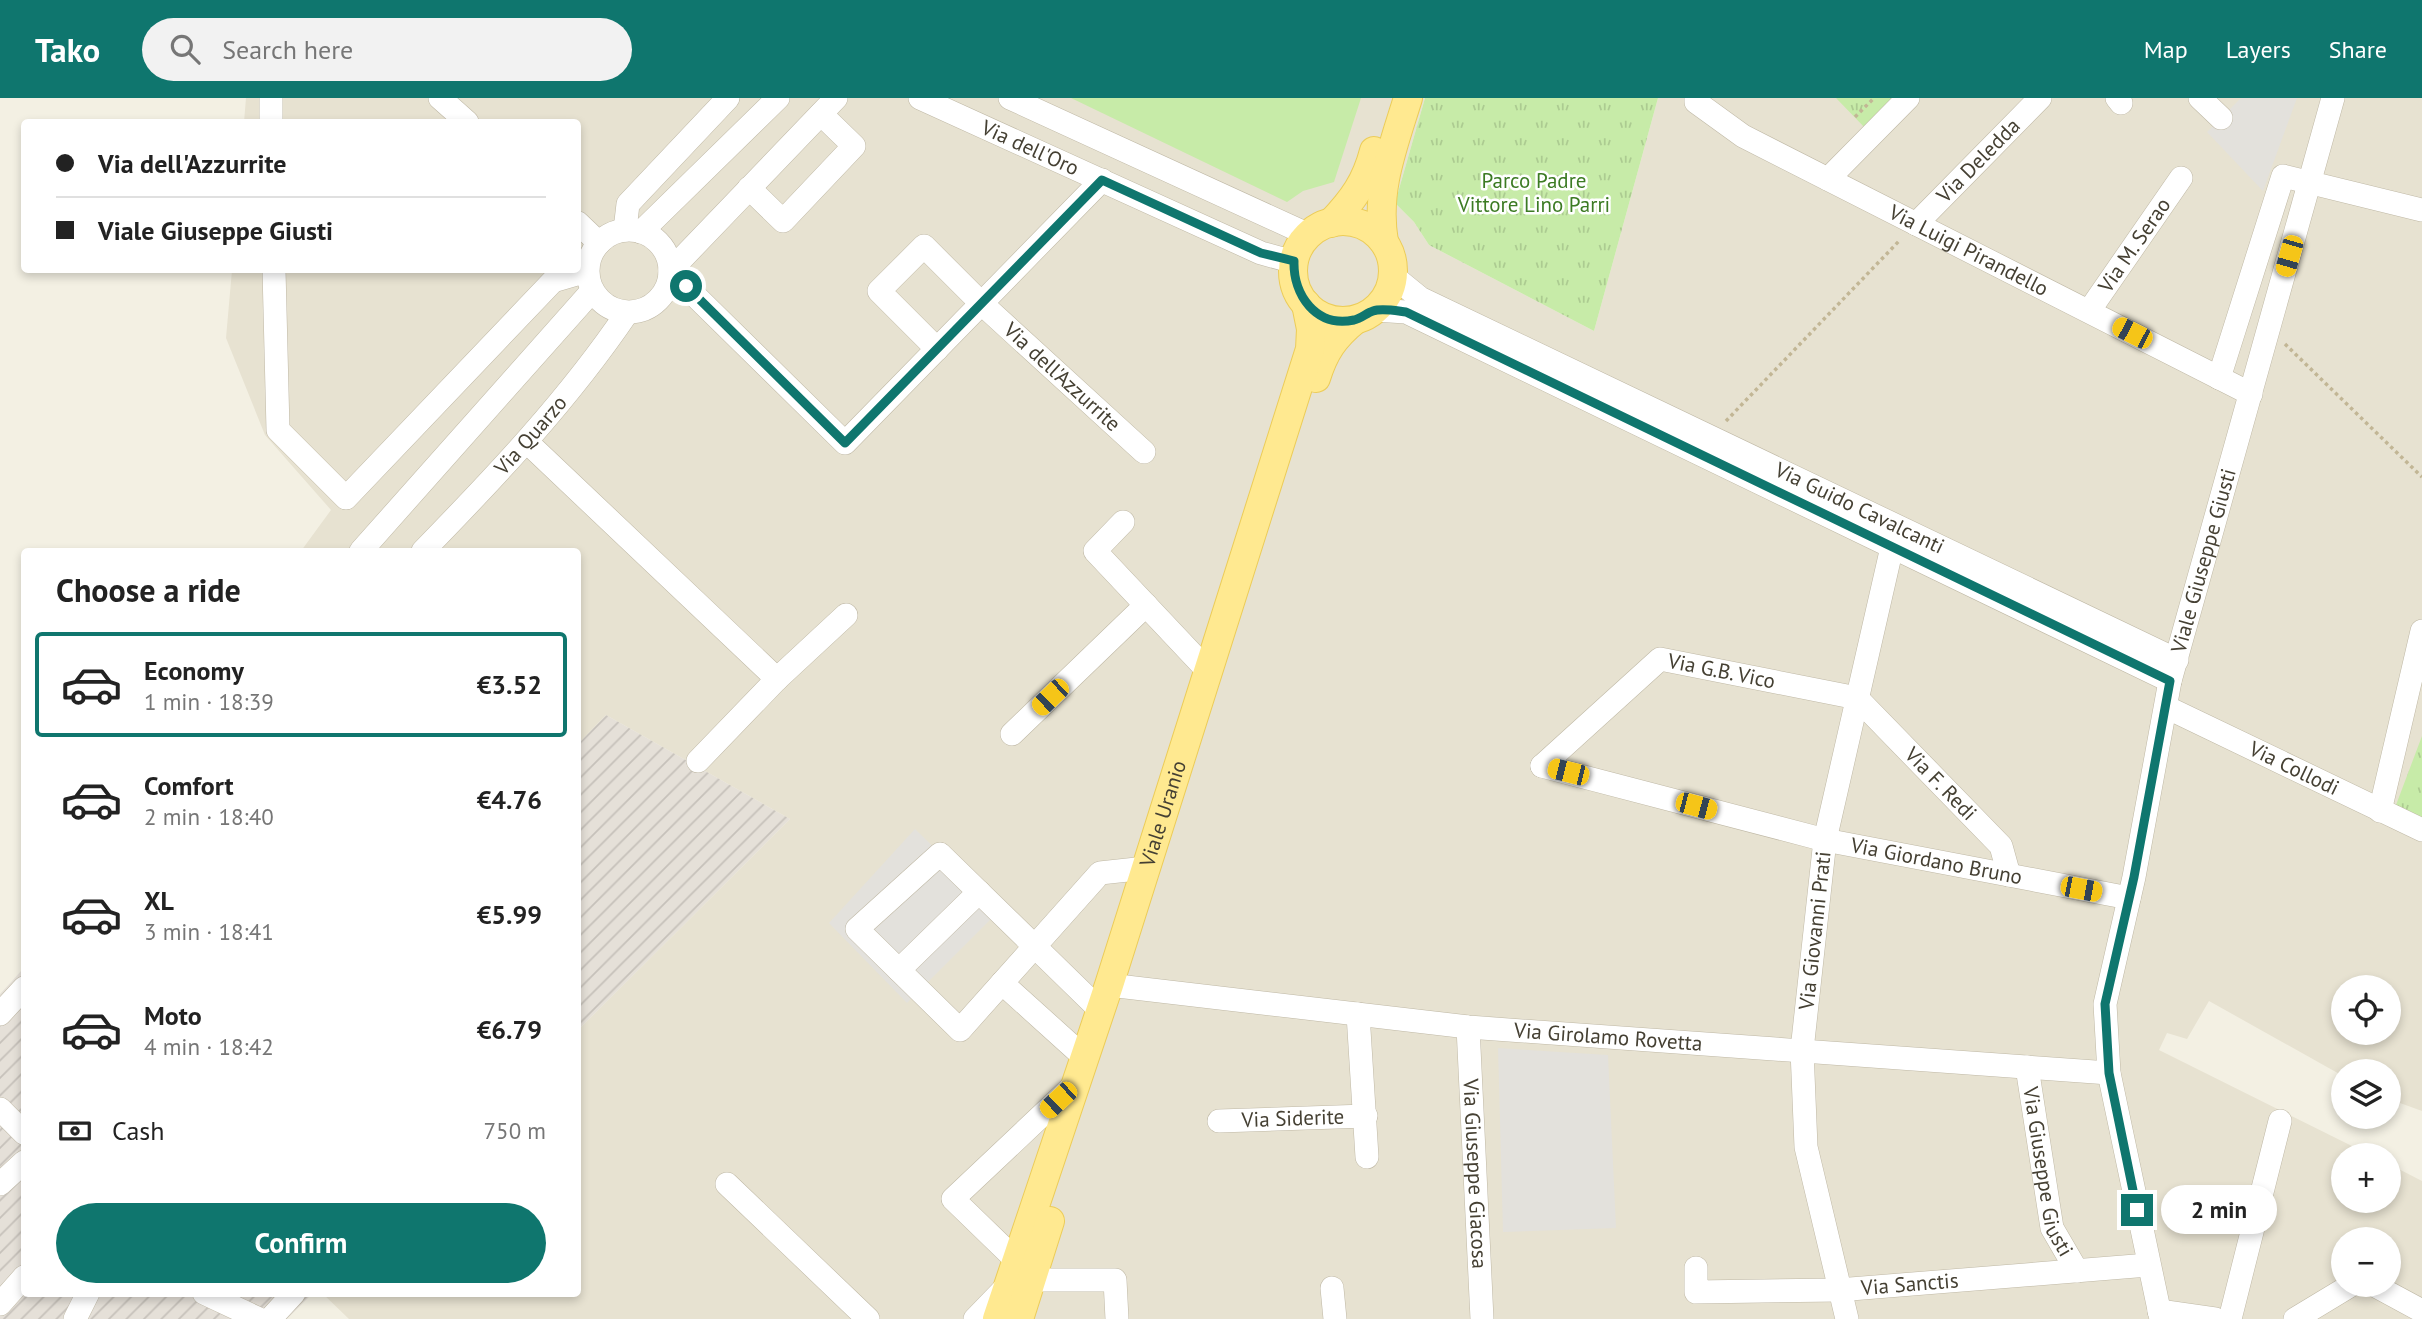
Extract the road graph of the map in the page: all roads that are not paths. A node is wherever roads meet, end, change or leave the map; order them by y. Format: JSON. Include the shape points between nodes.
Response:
{"nodes":[{"id":1,"x":271,"y":98,"type":"edge"},
{"id":2,"x":440,"y":98,"type":"edge"},
{"id":3,"x":728,"y":98,"type":"edge"},
{"id":4,"x":778,"y":98,"type":"edge"},
{"id":5,"x":920,"y":98,"type":"edge"},
{"id":6,"x":1010,"y":98,"type":"edge"},
{"id":7,"x":1390,"y":98,"type":"edge"},
{"id":8,"x":1408,"y":98,"type":"edge"},
{"id":9,"x":1696,"y":98,"type":"edge"},
{"id":10,"x":1908,"y":98,"type":"edge"},
{"id":11,"x":2040,"y":98,"type":"edge"},
{"id":12,"x":2200,"y":98,"type":"edge"},
{"id":13,"x":2333,"y":98,"type":"edge"},
{"id":14,"x":829,"y":106,"type":"edge"},
{"id":15,"x":2221,"y":118,"type":"dead end"},
{"id":16,"x":271,"y":119,"type":"edge"},
{"id":17,"x":464,"y":119,"type":"edge"},
{"id":18,"x":2180,"y":178,"type":"dead end"},
{"id":19,"x":1828,"y":179,"type":"junction"},
{"id":20,"x":1102,"y":180,"type":"junction"},
{"id":21,"x":2309,"y":182,"type":"junction"},
{"id":22,"x":749,"y":188,"type":"junction"},
{"id":23,"x":2422,"y":210,"type":"edge"},
{"id":24,"x":1916,"y":223,"type":"junction"},
{"id":25,"x":581,"y":226,"type":"edge"},
{"id":26,"x":1320,"y":229,"type":"junction"},
{"id":27,"x":633,"y":231,"type":"junction"},
{"id":28,"x":1384,"y":242,"type":"junction"},
{"id":29,"x":599,"y":243,"type":"junction"},
{"id":30,"x":1294,"y":261,"type":"junction"},
{"id":31,"x":670,"y":271,"type":"junction"},
{"id":32,"x":274,"y":273,"type":"edge"},
{"id":33,"x":1393,"y":276,"type":"junction"},
{"id":34,"x":590,"y":281,"type":"junction"},
{"id":35,"x":981,"y":303,"type":"junction"},
{"id":36,"x":1306,"y":304,"type":"junction"},
{"id":37,"x":2089,"y":311,"type":"junction"},
{"id":38,"x":627,"y":313,"type":"junction"},
{"id":39,"x":1365,"y":315,"type":"junction"},
{"id":40,"x":937,"y":349,"type":"junction"},
{"id":41,"x":2220,"y":378,"type":"junction"},
{"id":42,"x":2251,"y":394,"type":"junction"},
{"id":43,"x":528,"y":443,"type":"junction"},
{"id":44,"x":1143,"y":452,"type":"dead end"},
{"id":45,"x":1123,"y":522,"type":"dead end"},
{"id":46,"x":1892,"y":547,"type":"junction"},
{"id":47,"x":364,"y":548,"type":"edge"},
{"id":48,"x":426,"y":548,"type":"edge"},
{"id":49,"x":1146,"y":605,"type":"junction"},
{"id":50,"x":846,"y":615,"type":"dead end"},
{"id":51,"x":2422,"y":631,"type":"edge"},
{"id":52,"x":2174,"y":670,"type":"junction"},
{"id":53,"x":1208,"y":671,"type":"junction"},
{"id":54,"x":777,"y":679,"type":"junction"},
{"id":55,"x":1857,"y":698,"type":"junction"},
{"id":56,"x":2165,"y":707,"type":"junction"},
{"id":57,"x":1012,"y":734,"type":"dead end"},
{"id":58,"x":698,"y":761,"type":"dead end"},
{"id":59,"x":1542,"y":766,"type":"joint"},
{"id":60,"x":2380,"y":811,"type":"junction"},
{"id":61,"x":2422,"y":830,"type":"edge"},
{"id":62,"x":1825,"y":840,"type":"junction"},
{"id":63,"x":1146,"y":868,"type":"junction"},
{"id":64,"x":2009,"y":875,"type":"junction"},
{"id":65,"x":979,"y":892,"type":"junction"},
{"id":66,"x":2129,"y":898,"type":"junction"},
{"id":67,"x":1035,"y":946,"type":"junction"},
{"id":68,"x":899,"y":970,"type":"junction"},
{"id":69,"x":1002,"y":984,"type":"junction"},
{"id":70,"x":21,"y":991,"type":"edge"},
{"id":71,"x":1111,"y":994,"type":"junction"},
{"id":72,"x":0,"y":1014,"type":"edge"},
{"id":73,"x":1358,"y":1014,"type":"junction"},
{"id":74,"x":1468,"y":1027,"type":"junction"},
{"id":75,"x":1802,"y":1050,"type":"junction"},
{"id":76,"x":2027,"y":1067,"type":"junction"},
{"id":77,"x":1080,"y":1070,"type":"junction"},
{"id":78,"x":2109,"y":1073,"type":"junction"},
{"id":79,"x":0,"y":1109,"type":"edge"},
{"id":80,"x":1366,"y":1116,"type":"junction"},
{"id":81,"x":1219,"y":1121,"type":"dead end"},
{"id":82,"x":2280,"y":1121,"type":"dead end"},
{"id":83,"x":21,"y":1130,"type":"edge"},
{"id":84,"x":1367,"y":1157,"type":"dead end"},
{"id":85,"x":21,"y":1165,"type":"edge"},
{"id":86,"x":0,"y":1184,"type":"edge"},
{"id":87,"x":727,"y":1184,"type":"dead end"},
{"id":88,"x":2148,"y":1265,"type":"junction"},
{"id":89,"x":1696,"y":1268,"type":"dead end"},
{"id":90,"x":2077,"y":1271,"type":"junction"},
{"id":91,"x":1019,"y":1275,"type":"junction"},
{"id":92,"x":21,"y":1281,"type":"edge"},
{"id":93,"x":1332,"y":1288,"type":"dead end"},
{"id":94,"x":1838,"y":1290,"type":"junction"},
{"id":95,"x":86,"y":1297,"type":"edge"},
{"id":96,"x":212,"y":1297,"type":"edge"},
{"id":97,"x":290,"y":1297,"type":"edge"},
{"id":98,"x":2331,"y":1297,"type":"edge"},
{"id":99,"x":2396,"y":1297,"type":"edge"},
{"id":100,"x":0,"y":1304,"type":"edge"},
{"id":101,"x":2422,"y":1311,"type":"edge"},
{"id":102,"x":2160,"y":1315,"type":"edge"},
{"id":103,"x":75,"y":1319,"type":"edge"},
{"id":104,"x":259,"y":1319,"type":"edge"},
{"id":105,"x":270,"y":1319,"type":"edge"},
{"id":106,"x":868,"y":1319,"type":"edge"},
{"id":107,"x":975,"y":1319,"type":"edge"},
{"id":108,"x":997,"y":1319,"type":"edge"},
{"id":109,"x":1019,"y":1319,"type":"edge"},
{"id":110,"x":1117,"y":1319,"type":"edge"},
{"id":111,"x":1335,"y":1319,"type":"edge"},
{"id":112,"x":1482,"y":1319,"type":"edge"},
{"id":113,"x":1847,"y":1319,"type":"edge"},
{"id":114,"x":2215,"y":1319,"type":"edge"},
{"id":115,"x":2230,"y":1319,"type":"edge"},
{"id":116,"x":2295,"y":1319,"type":"edge"}],
"edges":[{"from":1,"to":16,"type":"street"},
{"from":2,"to":17,"type":"street"},
{"from":3,"to":27,"type":"street","via":[[628,205]]},
{"from":4,"to":27,"type":"street"},
{"from":5,"to":20,"type":"street","name":"Via dell'Oro"},
{"from":6,"to":26,"type":"street","name":"Via dell'Oro"},
{"from":7,"to":26,"type":"main road","via":[[1366,179],[1353,201]]},
{"from":8,"to":28,"type":"main road","via":[[1382,183],[1379,216]]},
{"from":9,"to":19,"type":"street","name":"Via Luigi Pirandello","via":[[1743,136]]},
{"from":10,"to":19,"type":"street"},
{"from":11,"to":24,"type":"street","name":"Via Deledda"},
{"from":12,"to":15,"type":"street"},
{"from":13,"to":21,"type":"street","name":"Viale Giuseppe Giusti"},
{"from":14,"to":22,"type":"street"},
{"from":14,"to":22,"type":"street","via":[[854,146],[783,221]]},
{"from":18,"to":37,"type":"street","name":"Via M. Serao"},
{"from":19,"to":24,"type":"street","name":"Via Luigi Pirandello"},
{"from":20,"to":30,"type":"street","name":"Via dell'Oro","via":[[1261,253]]},
{"from":20,"to":35,"type":"street"},
{"from":21,"to":23,"type":"street"},
{"from":21,"to":41,"type":"street","via":[[2283,176]]},
{"from":21,"to":42,"type":"street","name":"Viale Giuseppe Giusti"},
{"from":22,"to":31,"type":"street"},
{"from":24,"to":37,"type":"street","name":"Via Luigi Pirandello"},
{"from":25,"to":29,"type":"street"},
{"from":26,"to":28,"type":"main road","via":[[1346,221],[1360,224]]},
{"from":26,"to":30,"type":"main road"},
{"from":27,"to":29,"type":"street"},
{"from":27,"to":31,"type":"street","via":[[662,247]]},
{"from":28,"to":33,"type":"main road"},
{"from":29,"to":34,"type":"street","via":[[593,251]]},
{"from":30,"to":36,"type":"main road","via":[[1296,284]]},
{"from":31,"to":38,"type":"street","via":[[668,284],[652,305]]},
{"from":31,"to":40,"type":"street","via":[[845,443]]},
{"from":32,"to":34,"type":"street","via":[[278,430],[346,498],[553,281]]},
{"from":33,"to":39,"type":"main road","via":[[1384,301]]},
{"from":33,"to":52,"type":"street","name":"Via Guido Cavalcanti","via":[[1420,298],[1711,437]]},
{"from":34,"to":38,"type":"street","via":[[601,302]]},
{"from":34,"to":47,"type":"street"},
{"from":35,"to":40,"type":"street"},
{"from":35,"to":40,"type":"street","name":"Via dell'Azzurrite","via":[[924,246],[879,291]]},
{"from":35,"to":44,"type":"street","name":"Via dell'Azzurrite"},
{"from":36,"to":39,"type":"main road","via":[[1328,318]]},
{"from":36,"to":53,"type":"main road","name":"Viale Uranio","via":[[1310,349]]},
{"from":37,"to":41,"type":"street","name":"Via Luigi Pirandello"},
{"from":38,"to":43,"type":"street","name":"Via Quarzo"},
{"from":39,"to":46,"type":"street","name":"Via Guido Cavalcanti","via":[[1406,312]]},
{"from":39,"to":71,"type":"main road","name":"Viale Uranio","via":[[1334,337],[1323,355]]},
{"from":41,"to":42,"type":"street","name":"Via Luigi Pirandello"},
{"from":42,"to":52,"type":"street","name":"Viale Giuseppe Giusti"},
{"from":43,"to":48,"type":"street","name":"Via Quarzo"},
{"from":43,"to":54,"type":"street"},
{"from":45,"to":49,"type":"street","via":[[1095,551]]},
{"from":46,"to":52,"type":"street","name":"Via Guido Cavalcanti"},
{"from":46,"to":55,"type":"street","name":"Via Giovanni Prati"},
{"from":49,"to":53,"type":"street"},
{"from":49,"to":57,"type":"street"},
{"from":50,"to":54,"type":"street"},
{"from":51,"to":60,"type":"street"},
{"from":52,"to":56,"type":"street","name":"Viale Giuseppe Giusti"},
{"from":53,"to":63,"type":"main road","name":"Viale Uranio"},
{"from":54,"to":58,"type":"street"},
{"from":55,"to":59,"type":"street","name":"Via G.B. Vico","via":[[1660,659]]},
{"from":55,"to":62,"type":"street","name":"Via Giovanni Prati"},
{"from":55,"to":64,"type":"street","name":"Via F. Redi","via":[[2001,846]]},
{"from":56,"to":60,"type":"street","name":"Via Collodi"},
{"from":56,"to":66,"type":"street","name":"Viale Giuseppe Giusti"},
{"from":59,"to":62,"type":"street","name":"Via Giordano Bruno"},
{"from":60,"to":61,"type":"street","name":"Via Collodi"},
{"from":62,"to":64,"type":"street","name":"Via Giordano Bruno"},
{"from":62,"to":75,"type":"street","name":"Via Giovanni Prati"},
{"from":63,"to":67,"type":"street","via":[[1100,873]]},
{"from":63,"to":71,"type":"main road","name":"Viale Uranio"},
{"from":64,"to":66,"type":"street","name":"Via Giordano Bruno"},
{"from":65,"to":67,"type":"street"},
{"from":65,"to":68,"type":"street"},
{"from":65,"to":68,"type":"street","via":[[940,853],[857,929]]},
{"from":66,"to":78,"type":"street","name":"Viale Giuseppe Giusti","via":[[2105,1004]]},
{"from":67,"to":69,"type":"street"},
{"from":67,"to":71,"type":"street"},
{"from":68,"to":69,"type":"street","via":[[960,1030]]},
{"from":69,"to":77,"type":"street"},
{"from":70,"to":72,"type":"street"},
{"from":71,"to":73,"type":"street","name":"Via Girolamo Rovetta"},
{"from":71,"to":77,"type":"main road","name":"Viale Uranio"},
{"from":71,"to":91,"type":"main road","name":"Viale Uranio"},
{"from":73,"to":74,"type":"street","name":"Via Girolamo Rovetta"},
{"from":73,"to":80,"type":"street","name":"Via Siderite"},
{"from":74,"to":75,"type":"street","name":"Via Girolamo Rovetta"},
{"from":74,"to":112,"type":"street","name":"Via Giuseppe Giacosa"},
{"from":75,"to":76,"type":"street","name":"Via Girolamo Rovetta"},
{"from":75,"to":94,"type":"street","name":"Via Giovanni Prati","via":[[1806,1147]]},
{"from":76,"to":78,"type":"street","name":"Via Girolamo Rovetta"},
{"from":76,"to":90,"type":"street","name":"Via Giuseppe Giusti","via":[[2052,1228]]},
{"from":77,"to":91,"type":"main road","name":"Viale Uranio"},
{"from":77,"to":91,"type":"street","via":[[953,1199]]},
{"from":78,"to":88,"type":"street","name":"Viale Giuseppe Giusti"},
{"from":79,"to":83,"type":"street"},
{"from":80,"to":81,"type":"street","name":"Via Siderite"},
{"from":80,"to":84,"type":"street","name":"Via Siderite"},
{"from":82,"to":115,"type":"street"},
{"from":85,"to":86,"type":"street"},
{"from":87,"to":106,"type":"street"},
{"from":88,"to":90,"type":"street","name":"Via Sanctis"},
{"from":88,"to":102,"type":"street","name":"Viale Giuseppe Giusti"},
{"from":89,"to":94,"type":"street","name":"Via Sanctis","via":[[1696,1292]]},
{"from":90,"to":94,"type":"street","name":"Via Sanctis"},
{"from":91,"to":107,"type":"street"},
{"from":91,"to":108,"type":"main road","name":"Viale Uranio"},
{"from":91,"to":109,"type":"main road","name":"Viale Uranio"},
{"from":91,"to":110,"type":"street","via":[[1115,1280]]},
{"from":92,"to":100,"type":"street"},
{"from":93,"to":111,"type":"street"},
{"from":94,"to":113,"type":"street","name":"Via Giovanni Prati"},
{"from":95,"to":103,"type":"street"},
{"from":96,"to":104,"type":"street"},
{"from":97,"to":105,"type":"street"},
{"from":98,"to":116,"type":"street"},
{"from":99,"to":101,"type":"street"},
{"from":102,"to":114,"type":"street"}]}
